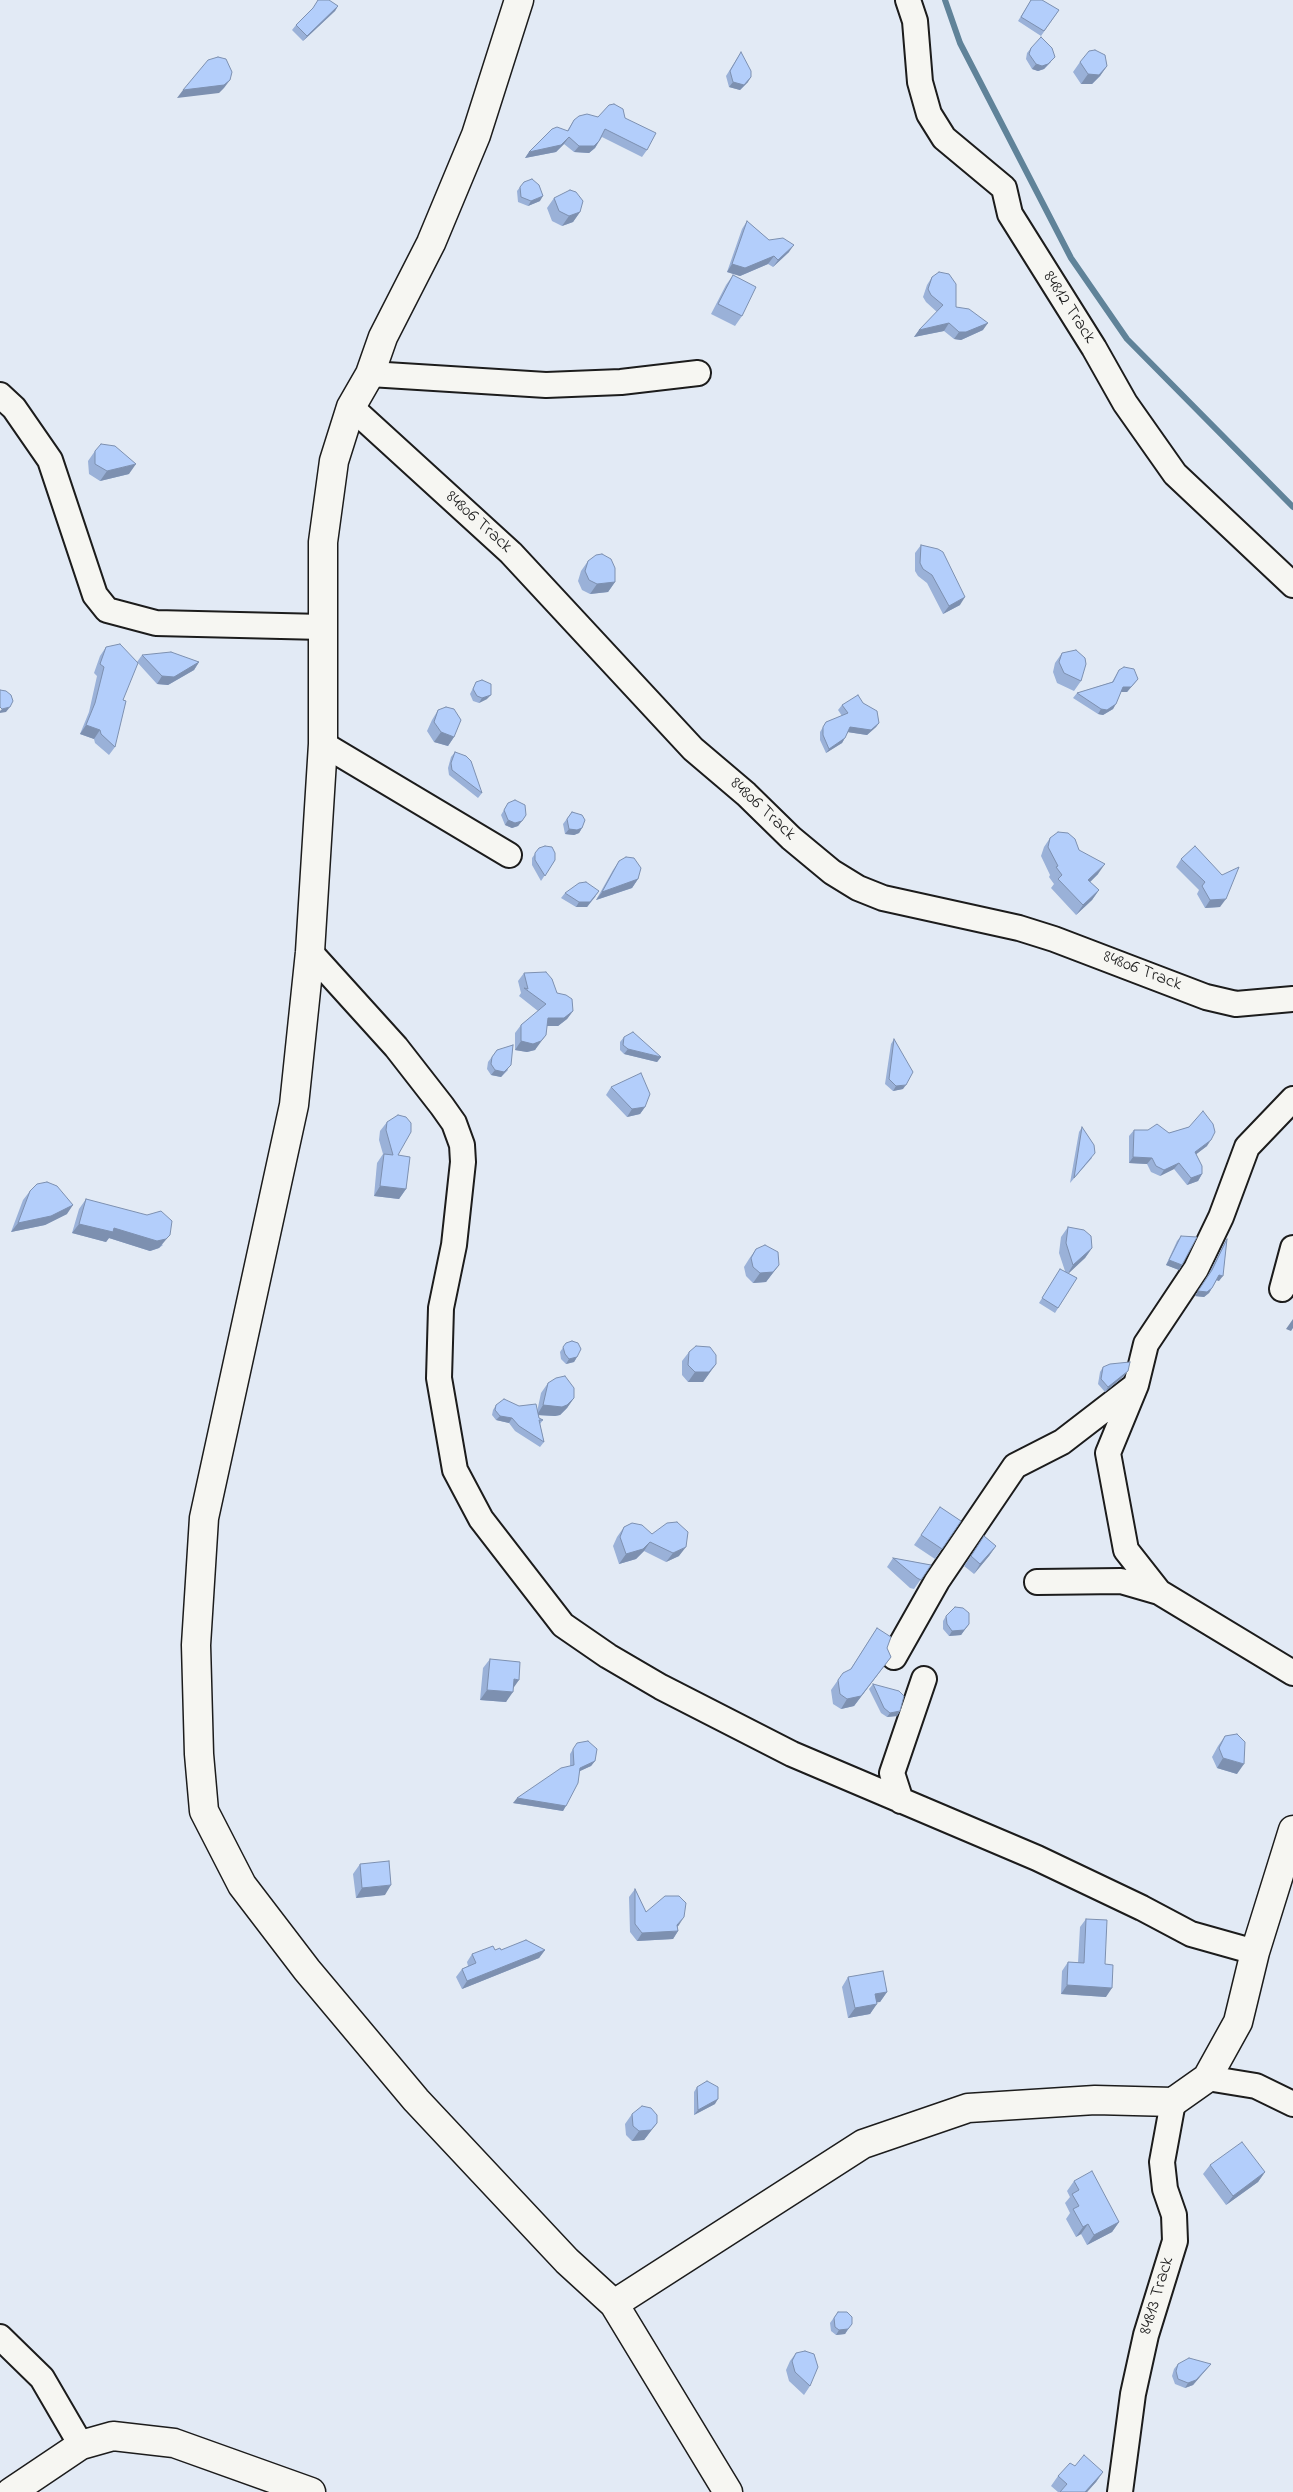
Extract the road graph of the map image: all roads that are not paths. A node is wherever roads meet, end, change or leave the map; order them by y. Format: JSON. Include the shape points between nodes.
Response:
{"nodes":[{"id":1,"x":520,"y":0,"type":"edge"},
{"id":2,"x":908,"y":0,"type":"edge"},
{"id":3,"x":698,"y":373,"type":"dead end"},
{"id":4,"x":370,"y":374,"type":"junction"},
{"id":5,"x":5,"y":405,"type":"edge"},
{"id":6,"x":351,"y":407,"type":"junction"},
{"id":7,"x":1293,"y":585,"type":"edge"},
{"id":8,"x":323,"y":627,"type":"junction"},
{"id":9,"x":322,"y":744,"type":"junction"},
{"id":10,"x":509,"y":855,"type":"dead end"},
{"id":11,"x":310,"y":952,"type":"junction"},
{"id":12,"x":1293,"y":999,"type":"edge"},
{"id":13,"x":1293,"y":1099,"type":"edge"},
{"id":14,"x":1293,"y":1248,"type":"edge"},
{"id":15,"x":1282,"y":1289,"type":"dead end"},
{"id":16,"x":1136,"y":1385,"type":"junction"},
{"id":17,"x":1037,"y":1582,"type":"dead end"},
{"id":18,"x":1159,"y":1592,"type":"junction"},
{"id":19,"x":894,"y":1657,"type":"dead end"},
{"id":20,"x":1293,"y":1673,"type":"edge"},
{"id":21,"x":924,"y":1679,"type":"dead end"},
{"id":22,"x":901,"y":1801,"type":"junction"},
{"id":23,"x":1293,"y":1830,"type":"edge"},
{"id":24,"x":1255,"y":1952,"type":"junction"},
{"id":25,"x":1207,"y":2078,"type":"junction"},
{"id":26,"x":1173,"y":2102,"type":"junction"},
{"id":27,"x":1293,"y":2104,"type":"edge"},
{"id":28,"x":614,"y":2304,"type":"junction"},
{"id":29,"x":0,"y":2337,"type":"edge"},
{"id":30,"x":80,"y":2445,"type":"junction"},
{"id":31,"x":11,"y":2492,"type":"edge"},
{"id":32,"x":311,"y":2492,"type":"edge"},
{"id":33,"x":728,"y":2492,"type":"edge"},
{"id":34,"x":1120,"y":2492,"type":"edge"}],
"edges":[{"from":1,"to":4,"type":"street","via":[[476,134],[431,243],[383,337]]},
{"from":2,"to":7,"type":"street","name":"84812 Track","via":[[915,21],[920,82],[929,114],[944,138],[1004,188],[1010,214],[1125,403],[1175,474]]},
{"from":3,"to":4,"type":"street","via":[[621,382],[546,385]]},
{"from":4,"to":6,"type":"street"},
{"from":5,"to":8,"type":"street","via":[[50,460],[95,595],[107,610],[156,623]]},
{"from":6,"to":8,"type":"street","via":[[334,462],[323,542]]},
{"from":6,"to":12,"type":"street","name":"84806 Track","via":[[511,553],[693,749],[832,872],[883,898],[1054,939],[1206,997],[1236,1004]]},
{"from":8,"to":9,"type":"street"},
{"from":9,"to":10,"type":"street"},
{"from":9,"to":11,"type":"street"},
{"from":11,"to":22,"type":"street","via":[[396,1047],[454,1123],[462,1145],[464,1162],[454,1245],[442,1308],[440,1378],[455,1470],[481,1519],[563,1625],[608,1656],[792,1754]]},
{"from":11,"to":28,"type":"street","via":[[294,1105],[204,1518],[196,1645],[204,1811],[242,1886],[307,1970],[416,2100],[566,2261]]},
{"from":13,"to":16,"type":"street","via":[[1247,1147],[1221,1217],[1196,1269],[1146,1344]]},
{"from":14,"to":15,"type":"street"},
{"from":16,"to":18,"type":"street","via":[[1108,1453],[1126,1550]]},
{"from":16,"to":19,"type":"street","via":[[1062,1442],[1015,1466],[946,1566]]},
{"from":17,"to":18,"type":"street","via":[[1121,1581]]},
{"from":18,"to":20,"type":"street"},
{"from":21,"to":22,"type":"street","via":[[892,1773]]},
{"from":22,"to":24,"type":"street","via":[[1036,1858],[1191,1934]]},
{"from":23,"to":24,"type":"street"},
{"from":24,"to":25,"type":"street","via":[[1238,2022]]},
{"from":25,"to":26,"type":"street"},
{"from":25,"to":27,"type":"street","via":[[1256,2086]]},
{"from":26,"to":28,"type":"street","via":[[1095,2100],[968,2108],[863,2144]]},
{"from":26,"to":34,"type":"street","name":"84813 Track","via":[[1162,2162],[1165,2189],[1174,2215],[1175,2241],[1146,2335],[1135,2384]]},
{"from":28,"to":33,"type":"street"},
{"from":29,"to":30,"type":"street","via":[[42,2378]]},
{"from":30,"to":31,"type":"street"},
{"from":30,"to":32,"type":"street","via":[[112,2436],[174,2443]]}]}
